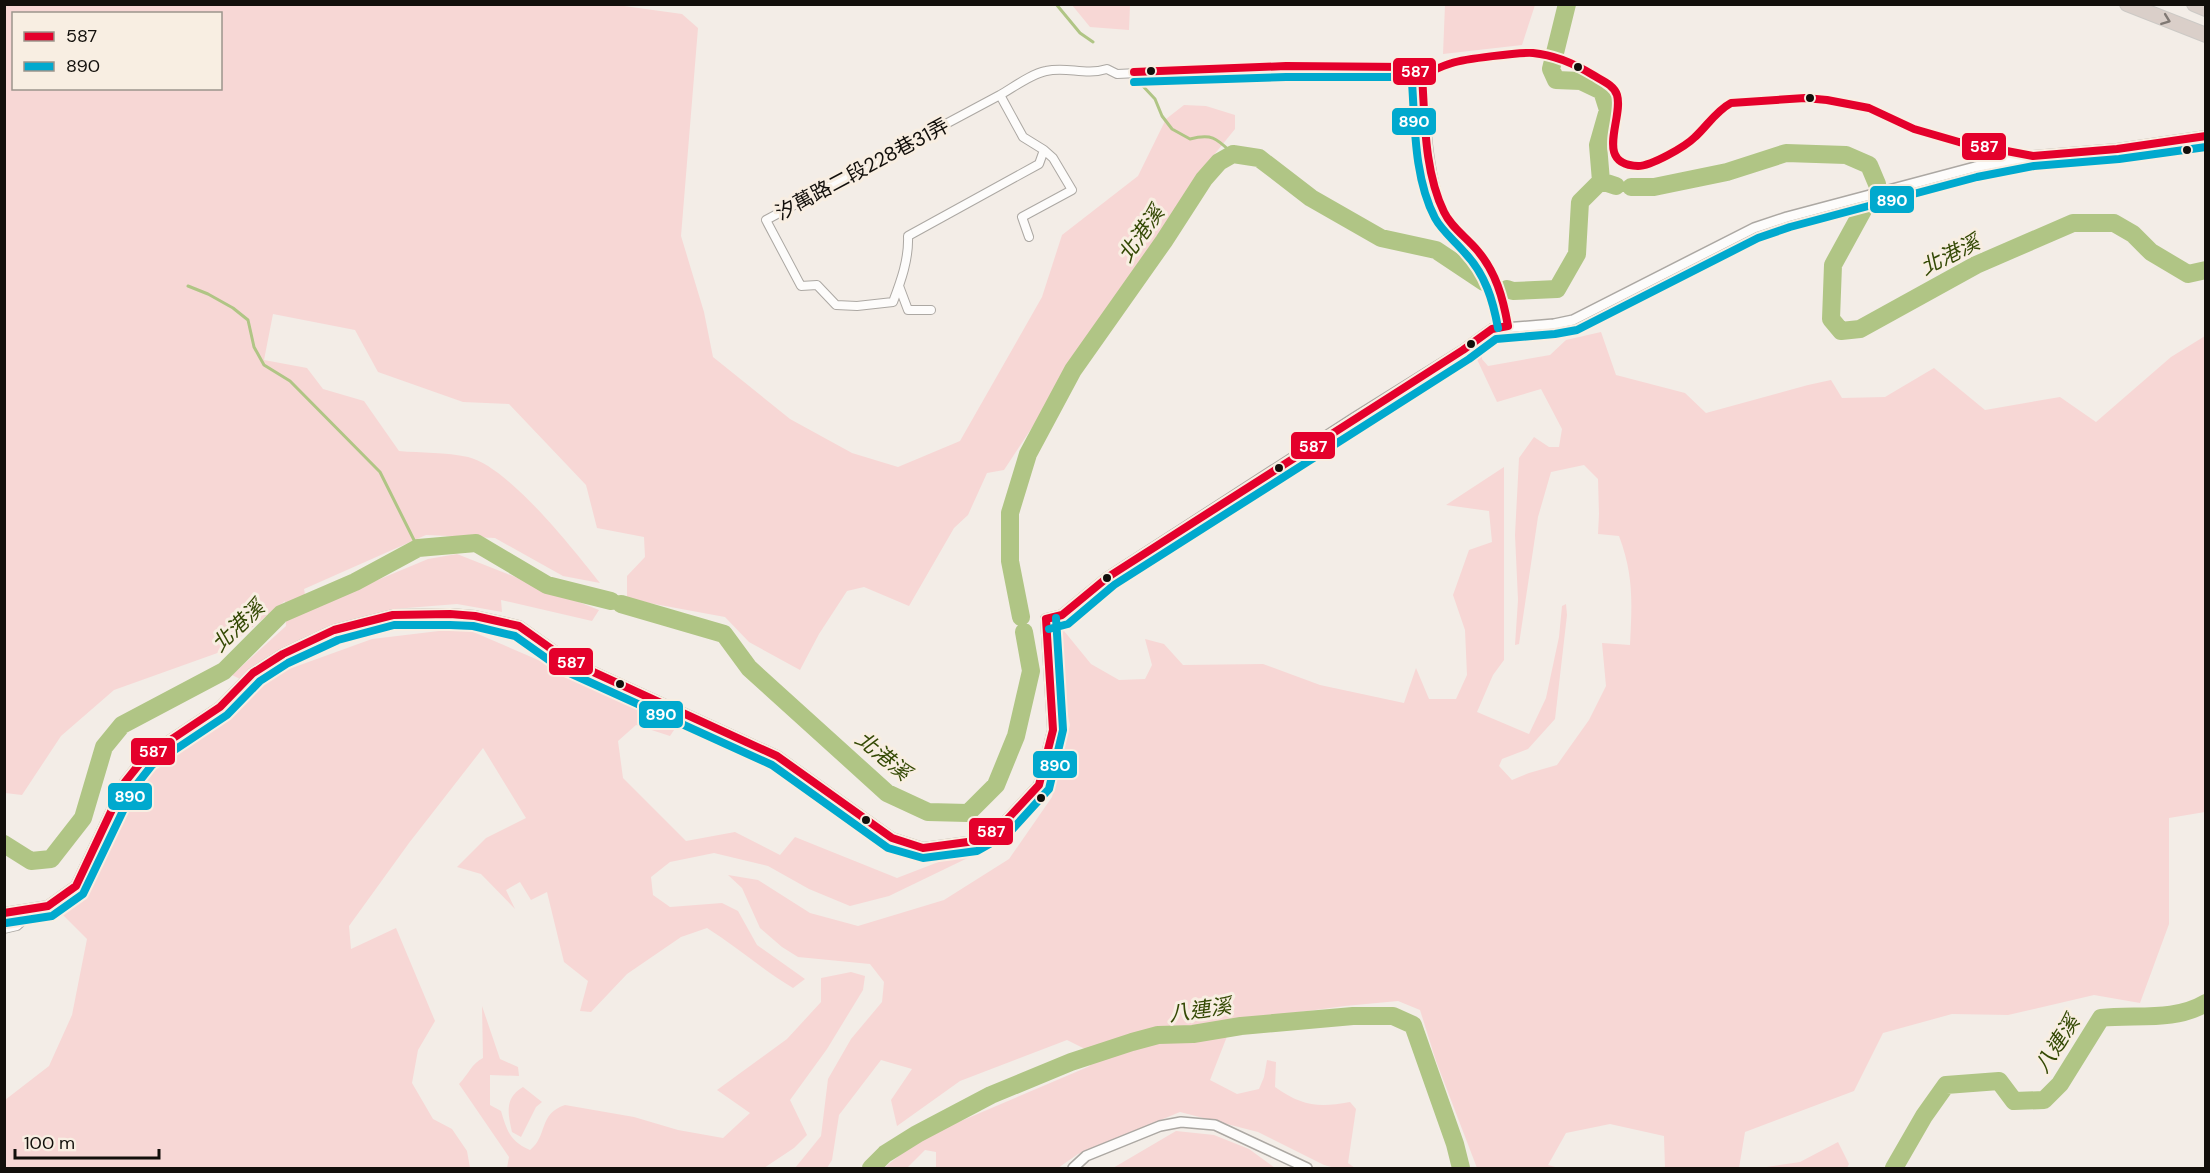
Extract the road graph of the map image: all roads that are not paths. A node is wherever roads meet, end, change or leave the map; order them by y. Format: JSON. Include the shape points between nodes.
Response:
{"nodes":[{"id":1,"x":2127,"y":4,"type":"edge"},
{"id":2,"x":2194,"y":4,"type":"edge"},
{"id":3,"x":2205,"y":9,"type":"edge"},
{"id":4,"x":2205,"y":34,"type":"edge"},
{"id":5,"x":1000,"y":95,"type":"junction"},
{"id":6,"x":2205,"y":136,"type":"edge"},
{"id":7,"x":1044,"y":150,"type":"junction"},
{"id":8,"x":1029,"y":237,"type":"dead end"},
{"id":9,"x":899,"y":286,"type":"junction"},
{"id":10,"x":931,"y":310,"type":"dead end"},
{"id":11,"x":1508,"y":326,"type":"junction"},
{"id":12,"x":36,"y":909,"type":"junction"},
{"id":13,"x":4,"y":913,"type":"edge"},
{"id":14,"x":4,"y":929,"type":"edge"},
{"id":15,"x":1073,"y":1168,"type":"edge"},
{"id":16,"x":1307,"y":1168,"type":"edge"}],
"edges":[{"from":1,"to":4,"type":"highway","one_way":true},
{"from":2,"to":3,"type":"highway"},
{"from":5,"to":7,"type":"street","via":[[1023,137]]},
{"from":5,"to":9,"type":"street","name":"汐萬路二段228巷31弄","via":[[766,220],[801,286],[817,285],[836,305],[893,302]]},
{"from":5,"to":11,"type":"street","name":"汐萬路二段228巷31弄","via":[[1044,71],[1064,69],[1094,73],[1107,69],[1117,74],[1308,66],[1406,68],[1422,75],[1431,164],[1443,210],[1493,273]]},
{"from":6,"to":11,"type":"street","via":[[2033,156],[1895,187],[1754,228],[1573,320]]},
{"from":7,"to":8,"type":"street","via":[[1072,190],[1022,218]]},
{"from":7,"to":9,"type":"street","via":[[1040,164],[908,236]]},
{"from":9,"to":10,"type":"street","via":[[908,310]]},
{"from":11,"to":12,"type":"street","via":[[1492,329],[1108,577],[1062,615],[1046,619],[1053,730],[1039,785],[1002,825],[975,842],[923,848],[892,838],[777,756],[567,660],[519,626],[475,616],[393,615],[334,630],[283,654],[253,673],[220,706],[145,757],[125,782],[76,886],[48,906]]},
{"from":12,"to":13,"type":"street"},
{"from":12,"to":14,"type":"street","via":[[17,927]]},
{"from":15,"to":16,"type":"street","via":[[1086,1156],[1180,1122],[1215,1125]]}]}
